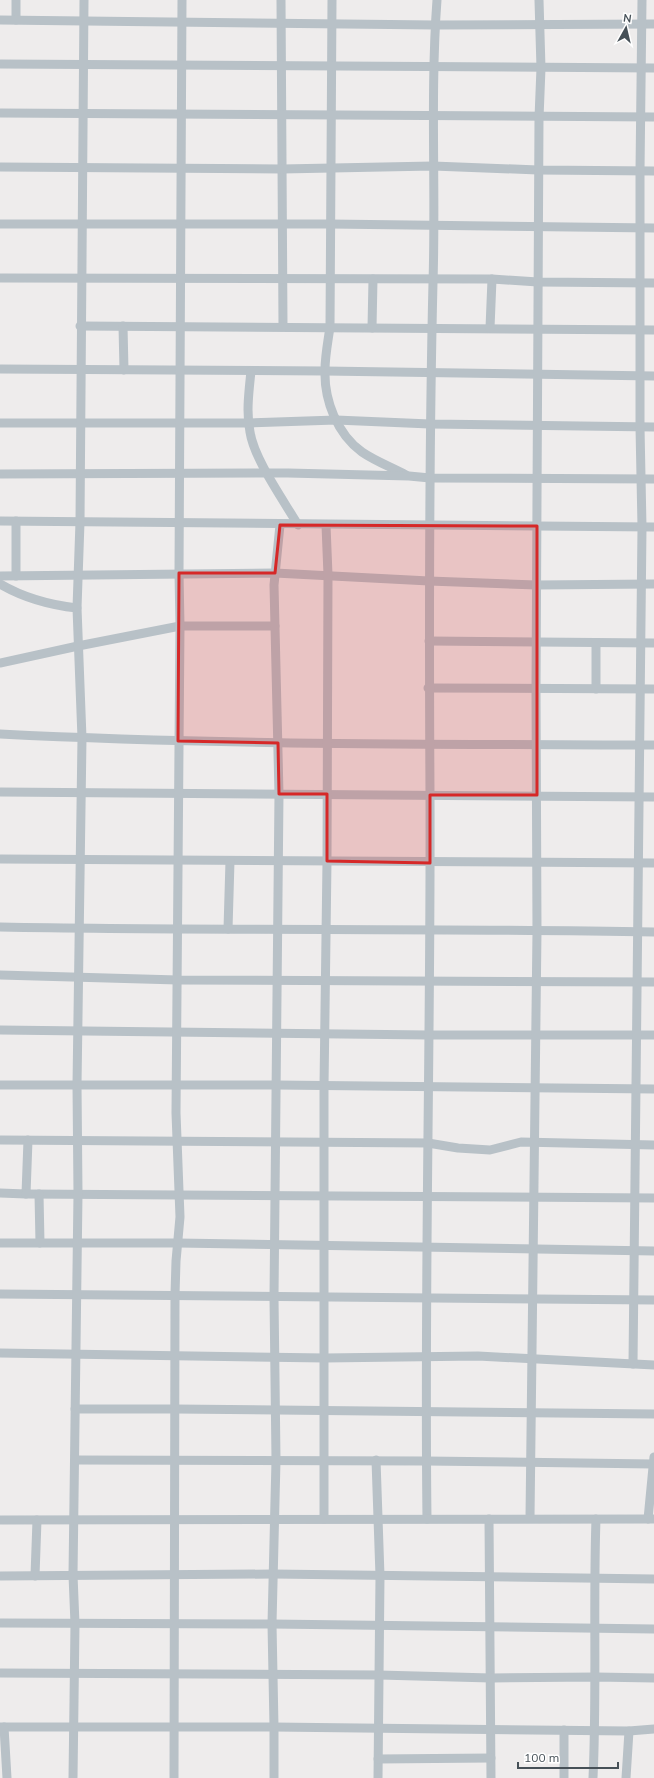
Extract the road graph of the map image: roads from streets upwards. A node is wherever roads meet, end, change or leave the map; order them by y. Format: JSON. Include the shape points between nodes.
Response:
{"nodes":[{"id":1,"x":16,"y":0,"type":"edge"},
{"id":2,"x":84,"y":0,"type":"edge"},
{"id":3,"x":182,"y":0,"type":"edge"},
{"id":4,"x":281,"y":0,"type":"edge"},
{"id":5,"x":332,"y":0,"type":"edge"},
{"id":6,"x":437,"y":0,"type":"edge"},
{"id":7,"x":539,"y":0,"type":"edge"},
{"id":8,"x":642,"y":0,"type":"edge"},
{"id":9,"x":0,"y":20,"type":"edge"},
{"id":10,"x":16,"y":20,"type":"junction"},
{"id":11,"x":83,"y":21,"type":"junction"},
{"id":12,"x":182,"y":22,"type":"junction"},
{"id":13,"x":282,"y":23,"type":"junction"},
{"id":14,"x":332,"y":23,"type":"junction"},
{"id":15,"x":641,"y":24,"type":"junction"},
{"id":16,"x":654,"y":24,"type":"edge"},
{"id":17,"x":435,"y":25,"type":"junction"},
{"id":18,"x":540,"y":25,"type":"junction"},
{"id":19,"x":0,"y":64,"type":"edge"},
{"id":20,"x":82,"y":64,"type":"junction"},
{"id":21,"x":182,"y":64,"type":"junction"},
{"id":22,"x":282,"y":66,"type":"junction"},
{"id":23,"x":332,"y":67,"type":"junction"},
{"id":24,"x":434,"y":67,"type":"junction"},
{"id":25,"x":541,"y":68,"type":"junction"},
{"id":26,"x":641,"y":68,"type":"junction"},
{"id":27,"x":654,"y":68,"type":"edge"},
{"id":28,"x":0,"y":114,"type":"edge"},
{"id":29,"x":83,"y":115,"type":"junction"},
{"id":30,"x":182,"y":116,"type":"junction"},
{"id":31,"x":282,"y":116,"type":"junction"},
{"id":32,"x":331,"y":116,"type":"junction"},
{"id":33,"x":433,"y":117,"type":"junction"},
{"id":34,"x":641,"y":117,"type":"junction"},
{"id":35,"x":654,"y":117,"type":"edge"},
{"id":36,"x":539,"y":118,"type":"junction"},
{"id":37,"x":433,"y":166,"type":"junction"},
{"id":38,"x":0,"y":167,"type":"edge"},
{"id":39,"x":82,"y":168,"type":"junction"},
{"id":40,"x":181,"y":168,"type":"junction"},
{"id":41,"x":282,"y":169,"type":"junction"},
{"id":42,"x":331,"y":169,"type":"junction"},
{"id":43,"x":538,"y":170,"type":"junction"},
{"id":44,"x":640,"y":171,"type":"junction"},
{"id":45,"x":654,"y":171,"type":"edge"},
{"id":46,"x":82,"y":223,"type":"junction"},
{"id":47,"x":0,"y":224,"type":"edge"},
{"id":48,"x":182,"y":224,"type":"junction"},
{"id":49,"x":330,"y":224,"type":"junction"},
{"id":50,"x":282,"y":225,"type":"junction"},
{"id":51,"x":433,"y":226,"type":"junction"},
{"id":52,"x":538,"y":226,"type":"junction"},
{"id":53,"x":640,"y":228,"type":"junction"},
{"id":54,"x":654,"y":228,"type":"edge"},
{"id":55,"x":0,"y":278,"type":"edge"},
{"id":56,"x":81,"y":278,"type":"junction"},
{"id":57,"x":182,"y":278,"type":"junction"},
{"id":58,"x":330,"y":279,"type":"junction"},
{"id":59,"x":374,"y":279,"type":"junction"},
{"id":60,"x":492,"y":279,"type":"junction"},
{"id":61,"x":283,"y":280,"type":"junction"},
{"id":62,"x":434,"y":280,"type":"junction"},
{"id":63,"x":538,"y":282,"type":"junction"},
{"id":64,"x":640,"y":282,"type":"junction"},
{"id":65,"x":654,"y":283,"type":"edge"},
{"id":66,"x":80,"y":326,"type":"junction"},
{"id":67,"x":123,"y":326,"type":"junction"},
{"id":68,"x":181,"y":326,"type":"junction"},
{"id":69,"x":283,"y":326,"type":"junction"},
{"id":70,"x":330,"y":327,"type":"junction"},
{"id":71,"x":431,"y":327,"type":"junction"},
{"id":72,"x":372,"y":328,"type":"junction"},
{"id":73,"x":490,"y":328,"type":"junction"},
{"id":74,"x":537,"y":328,"type":"junction"},
{"id":75,"x":641,"y":330,"type":"junction"},
{"id":76,"x":654,"y":330,"type":"edge"},
{"id":77,"x":0,"y":370,"type":"edge"},
{"id":78,"x":80,"y":370,"type":"junction"},
{"id":79,"x":124,"y":370,"type":"junction"},
{"id":80,"x":180,"y":370,"type":"junction"},
{"id":81,"x":251,"y":371,"type":"junction"},
{"id":82,"x":325,"y":371,"type":"junction"},
{"id":83,"x":431,"y":373,"type":"junction"},
{"id":84,"x":537,"y":375,"type":"junction"},
{"id":85,"x":640,"y":376,"type":"junction"},
{"id":86,"x":654,"y":376,"type":"edge"},
{"id":87,"x":336,"y":420,"type":"junction"},
{"id":88,"x":81,"y":422,"type":"junction"},
{"id":89,"x":0,"y":423,"type":"edge"},
{"id":90,"x":180,"y":423,"type":"junction"},
{"id":91,"x":248,"y":423,"type":"junction"},
{"id":92,"x":430,"y":424,"type":"junction"},
{"id":93,"x":537,"y":426,"type":"junction"},
{"id":94,"x":640,"y":427,"type":"junction"},
{"id":95,"x":654,"y":427,"type":"edge"},
{"id":96,"x":80,"y":473,"type":"junction"},
{"id":97,"x":268,"y":473,"type":"junction"},
{"id":98,"x":0,"y":474,"type":"edge"},
{"id":99,"x":180,"y":474,"type":"junction"},
{"id":100,"x":409,"y":476,"type":"junction"},
{"id":101,"x":430,"y":478,"type":"junction"},
{"id":102,"x":537,"y":479,"type":"junction"},
{"id":103,"x":640,"y":479,"type":"junction"},
{"id":104,"x":654,"y":479,"type":"edge"},
{"id":105,"x":0,"y":521,"type":"edge"},
{"id":106,"x":16,"y":521,"type":"junction"},
{"id":107,"x":80,"y":522,"type":"junction"},
{"id":108,"x":179,"y":523,"type":"junction"},
{"id":109,"x":280,"y":524,"type":"junction"},
{"id":110,"x":298,"y":524,"type":"junction"},
{"id":111,"x":430,"y":524,"type":"junction"},
{"id":112,"x":326,"y":525,"type":"junction"},
{"id":113,"x":537,"y":526,"type":"junction"},
{"id":114,"x":642,"y":527,"type":"junction"},
{"id":115,"x":654,"y":527,"type":"edge"},
{"id":116,"x":179,"y":573,"type":"junction"},
{"id":117,"x":275,"y":573,"type":"junction"},
{"id":118,"x":0,"y":576,"type":"edge"},
{"id":119,"x":16,"y":576,"type":"junction"},
{"id":120,"x":78,"y":576,"type":"junction"},
{"id":121,"x":328,"y":576,"type":"junction"},
{"id":122,"x":429,"y":581,"type":"junction"},
{"id":123,"x":0,"y":584,"type":"edge"},
{"id":124,"x":640,"y":584,"type":"junction"},
{"id":125,"x":654,"y":584,"type":"edge"},
{"id":126,"x":536,"y":585,"type":"junction"},
{"id":127,"x":77,"y":608,"type":"junction"},
{"id":128,"x":180,"y":626,"type":"junction"},
{"id":129,"x":276,"y":626,"type":"junction"},
{"id":130,"x":429,"y":641,"type":"junction"},
{"id":131,"x":536,"y":642,"type":"junction"},
{"id":132,"x":596,"y":643,"type":"junction"},
{"id":133,"x":640,"y":643,"type":"junction"},
{"id":134,"x":654,"y":643,"type":"edge"},
{"id":135,"x":78,"y":646,"type":"junction"},
{"id":136,"x":0,"y":664,"type":"edge"},
{"id":137,"x":428,"y":688,"type":"junction"},
{"id":138,"x":536,"y":689,"type":"junction"},
{"id":139,"x":596,"y":689,"type":"junction"},
{"id":140,"x":640,"y":689,"type":"junction"},
{"id":141,"x":654,"y":689,"type":"edge"},
{"id":142,"x":0,"y":734,"type":"edge"},
{"id":143,"x":82,"y":738,"type":"junction"},
{"id":144,"x":178,"y":741,"type":"junction"},
{"id":145,"x":278,"y":743,"type":"junction"},
{"id":146,"x":327,"y":744,"type":"junction"},
{"id":147,"x":429,"y":744,"type":"junction"},
{"id":148,"x":536,"y":745,"type":"junction"},
{"id":149,"x":639,"y":745,"type":"junction"},
{"id":150,"x":654,"y":746,"type":"edge"},
{"id":151,"x":0,"y":792,"type":"edge"},
{"id":152,"x":80,"y":793,"type":"junction"},
{"id":153,"x":178,"y":793,"type":"junction"},
{"id":154,"x":279,"y":794,"type":"junction"},
{"id":155,"x":327,"y":794,"type":"junction"},
{"id":156,"x":430,"y":795,"type":"junction"},
{"id":157,"x":537,"y":795,"type":"junction"},
{"id":158,"x":639,"y":797,"type":"junction"},
{"id":159,"x":654,"y":797,"type":"edge"},
{"id":160,"x":0,"y":859,"type":"edge"},
{"id":161,"x":80,"y":860,"type":"junction"},
{"id":162,"x":178,"y":861,"type":"junction"},
{"id":163,"x":230,"y":861,"type":"junction"},
{"id":164,"x":277,"y":861,"type":"junction"},
{"id":165,"x":327,"y":861,"type":"junction"},
{"id":166,"x":430,"y":863,"type":"junction"},
{"id":167,"x":537,"y":863,"type":"junction"},
{"id":168,"x":638,"y":863,"type":"junction"},
{"id":169,"x":654,"y":863,"type":"edge"},
{"id":170,"x":0,"y":926,"type":"edge"},
{"id":171,"x":80,"y":928,"type":"junction"},
{"id":172,"x":278,"y":928,"type":"junction"},
{"id":173,"x":228,"y":929,"type":"junction"},
{"id":174,"x":326,"y":929,"type":"junction"},
{"id":175,"x":178,"y":930,"type":"junction"},
{"id":176,"x":430,"y":930,"type":"junction"},
{"id":177,"x":537,"y":931,"type":"junction"},
{"id":178,"x":638,"y":932,"type":"junction"},
{"id":179,"x":654,"y":932,"type":"edge"},
{"id":180,"x":0,"y":975,"type":"edge"},
{"id":181,"x":79,"y":978,"type":"junction"},
{"id":182,"x":178,"y":980,"type":"junction"},
{"id":183,"x":277,"y":980,"type":"junction"},
{"id":184,"x":326,"y":981,"type":"junction"},
{"id":185,"x":429,"y":981,"type":"junction"},
{"id":186,"x":535,"y":982,"type":"junction"},
{"id":187,"x":637,"y":982,"type":"junction"},
{"id":188,"x":654,"y":982,"type":"edge"},
{"id":189,"x":0,"y":1030,"type":"edge"},
{"id":190,"x":78,"y":1031,"type":"junction"},
{"id":191,"x":177,"y":1032,"type":"junction"},
{"id":192,"x":276,"y":1032,"type":"junction"},
{"id":193,"x":325,"y":1033,"type":"junction"},
{"id":194,"x":429,"y":1035,"type":"junction"},
{"id":195,"x":535,"y":1035,"type":"junction"},
{"id":196,"x":636,"y":1035,"type":"junction"},
{"id":197,"x":654,"y":1035,"type":"edge"},
{"id":198,"x":0,"y":1085,"type":"edge"},
{"id":199,"x":77,"y":1085,"type":"junction"},
{"id":200,"x":176,"y":1085,"type":"junction"},
{"id":201,"x":276,"y":1085,"type":"junction"},
{"id":202,"x":324,"y":1087,"type":"junction"},
{"id":203,"x":428,"y":1087,"type":"junction"},
{"id":204,"x":534,"y":1088,"type":"junction"},
{"id":205,"x":637,"y":1089,"type":"junction"},
{"id":206,"x":654,"y":1089,"type":"edge"},
{"id":207,"x":0,"y":1140,"type":"edge"},
{"id":208,"x":28,"y":1140,"type":"junction"},
{"id":209,"x":77,"y":1140,"type":"junction"},
{"id":210,"x":177,"y":1141,"type":"junction"},
{"id":211,"x":276,"y":1141,"type":"junction"},
{"id":212,"x":324,"y":1142,"type":"junction"},
{"id":213,"x":535,"y":1142,"type":"junction"},
{"id":214,"x":428,"y":1143,"type":"junction"},
{"id":215,"x":636,"y":1145,"type":"junction"},
{"id":216,"x":654,"y":1145,"type":"edge"},
{"id":217,"x":0,"y":1193,"type":"edge"},
{"id":218,"x":26,"y":1194,"type":"junction"},
{"id":219,"x":40,"y":1194,"type":"junction"},
{"id":220,"x":78,"y":1194,"type":"junction"},
{"id":221,"x":180,"y":1196,"type":"junction"},
{"id":222,"x":276,"y":1196,"type":"junction"},
{"id":223,"x":428,"y":1196,"type":"junction"},
{"id":224,"x":324,"y":1197,"type":"junction"},
{"id":225,"x":533,"y":1197,"type":"junction"},
{"id":226,"x":636,"y":1198,"type":"junction"},
{"id":227,"x":654,"y":1198,"type":"edge"},
{"id":228,"x":0,"y":1243,"type":"edge"},
{"id":229,"x":40,"y":1244,"type":"junction"},
{"id":230,"x":77,"y":1244,"type":"junction"},
{"id":231,"x":178,"y":1244,"type":"junction"},
{"id":232,"x":275,"y":1246,"type":"junction"},
{"id":233,"x":324,"y":1246,"type":"junction"},
{"id":234,"x":427,"y":1248,"type":"junction"},
{"id":235,"x":532,"y":1248,"type":"junction"},
{"id":236,"x":635,"y":1250,"type":"junction"},
{"id":237,"x":654,"y":1251,"type":"edge"},
{"id":238,"x":0,"y":1294,"type":"edge"},
{"id":239,"x":77,"y":1294,"type":"junction"},
{"id":240,"x":175,"y":1295,"type":"junction"},
{"id":241,"x":274,"y":1296,"type":"junction"},
{"id":242,"x":324,"y":1297,"type":"junction"},
{"id":243,"x":426,"y":1298,"type":"junction"},
{"id":244,"x":533,"y":1298,"type":"junction"},
{"id":245,"x":635,"y":1299,"type":"junction"},
{"id":246,"x":654,"y":1300,"type":"edge"},
{"id":247,"x":0,"y":1353,"type":"edge"},
{"id":248,"x":75,"y":1354,"type":"junction"},
{"id":249,"x":175,"y":1356,"type":"junction"},
{"id":250,"x":274,"y":1357,"type":"junction"},
{"id":251,"x":325,"y":1358,"type":"junction"},
{"id":252,"x":426,"y":1358,"type":"junction"},
{"id":253,"x":532,"y":1359,"type":"junction"},
{"id":254,"x":633,"y":1364,"type":"junction"},
{"id":255,"x":654,"y":1365,"type":"edge"},
{"id":256,"x":176,"y":1409,"type":"junction"},
{"id":257,"x":75,"y":1410,"type":"junction"},
{"id":258,"x":275,"y":1410,"type":"junction"},
{"id":259,"x":324,"y":1411,"type":"junction"},
{"id":260,"x":426,"y":1412,"type":"junction"},
{"id":261,"x":532,"y":1413,"type":"junction"},
{"id":262,"x":654,"y":1414,"type":"edge"},
{"id":263,"x":75,"y":1460,"type":"junction"},
{"id":264,"x":175,"y":1460,"type":"junction"},
{"id":265,"x":276,"y":1460,"type":"junction"},
{"id":266,"x":324,"y":1460,"type":"junction"},
{"id":267,"x":376,"y":1460,"type":"junction"},
{"id":268,"x":654,"y":1460,"type":"edge"},
{"id":269,"x":426,"y":1461,"type":"junction"},
{"id":270,"x":531,"y":1463,"type":"junction"},
{"id":271,"x":530,"y":1518,"type":"junction"},
{"id":272,"x":324,"y":1519,"type":"junction"},
{"id":273,"x":378,"y":1519,"type":"junction"},
{"id":274,"x":427,"y":1519,"type":"junction"},
{"id":275,"x":489,"y":1519,"type":"junction"},
{"id":276,"x":596,"y":1519,"type":"junction"},
{"id":277,"x":651,"y":1519,"type":"edge"},
{"id":278,"x":0,"y":1520,"type":"edge"},
{"id":279,"x":37,"y":1520,"type":"junction"},
{"id":280,"x":75,"y":1520,"type":"junction"},
{"id":281,"x":174,"y":1520,"type":"junction"},
{"id":282,"x":274,"y":1520,"type":"junction"},
{"id":283,"x":273,"y":1574,"type":"junction"},
{"id":284,"x":73,"y":1575,"type":"junction"},
{"id":285,"x":174,"y":1575,"type":"junction"},
{"id":286,"x":0,"y":1576,"type":"edge"},
{"id":287,"x":35,"y":1576,"type":"junction"},
{"id":288,"x":380,"y":1576,"type":"junction"},
{"id":289,"x":594,"y":1577,"type":"junction"},
{"id":290,"x":490,"y":1578,"type":"junction"},
{"id":291,"x":654,"y":1579,"type":"edge"},
{"id":292,"x":0,"y":1624,"type":"edge"},
{"id":293,"x":75,"y":1624,"type":"junction"},
{"id":294,"x":272,"y":1624,"type":"junction"},
{"id":295,"x":174,"y":1625,"type":"junction"},
{"id":296,"x":380,"y":1625,"type":"junction"},
{"id":297,"x":490,"y":1627,"type":"junction"},
{"id":298,"x":595,"y":1628,"type":"junction"},
{"id":299,"x":654,"y":1629,"type":"edge"},
{"id":300,"x":0,"y":1673,"type":"edge"},
{"id":301,"x":74,"y":1674,"type":"junction"},
{"id":302,"x":273,"y":1674,"type":"junction"},
{"id":303,"x":174,"y":1675,"type":"junction"},
{"id":304,"x":378,"y":1675,"type":"junction"},
{"id":305,"x":596,"y":1677,"type":"junction"},
{"id":306,"x":491,"y":1678,"type":"junction"},
{"id":307,"x":654,"y":1678,"type":"edge"},
{"id":308,"x":2,"y":1727,"type":"edge"},
{"id":309,"x":74,"y":1727,"type":"junction"},
{"id":310,"x":274,"y":1727,"type":"junction"},
{"id":311,"x":174,"y":1728,"type":"junction"},
{"id":312,"x":378,"y":1728,"type":"junction"},
{"id":313,"x":654,"y":1729,"type":"edge"},
{"id":314,"x":490,"y":1730,"type":"junction"},
{"id":315,"x":564,"y":1730,"type":"junction"},
{"id":316,"x":596,"y":1730,"type":"junction"},
{"id":317,"x":629,"y":1731,"type":"junction"},
{"id":318,"x":491,"y":1758,"type":"junction"},
{"id":319,"x":378,"y":1759,"type":"junction"},
{"id":320,"x":7,"y":1778,"type":"edge"},
{"id":321,"x":73,"y":1778,"type":"edge"},
{"id":322,"x":174,"y":1778,"type":"edge"},
{"id":323,"x":274,"y":1778,"type":"edge"},
{"id":324,"x":378,"y":1778,"type":"edge"},
{"id":325,"x":491,"y":1778,"type":"edge"},
{"id":326,"x":564,"y":1778,"type":"edge"},
{"id":327,"x":593,"y":1778,"type":"edge"},
{"id":328,"x":626,"y":1778,"type":"edge"}],
"edges":[{"from":1,"to":10,"type":"street"},
{"from":2,"to":11,"type":"street"},
{"from":3,"to":12,"type":"street"},
{"from":4,"to":13,"type":"street"},
{"from":5,"to":14,"type":"street"},
{"from":6,"to":17,"type":"street"},
{"from":7,"to":18,"type":"street"},
{"from":8,"to":15,"type":"street"},
{"from":9,"to":10,"type":"street"},
{"from":10,"to":11,"type":"street"},
{"from":11,"to":12,"type":"street"},
{"from":11,"to":20,"type":"street"},
{"from":12,"to":13,"type":"street"},
{"from":12,"to":21,"type":"street"},
{"from":13,"to":14,"type":"street"},
{"from":13,"to":22,"type":"street"},
{"from":14,"to":17,"type":"street"},
{"from":14,"to":23,"type":"street"},
{"from":15,"to":16,"type":"street"},
{"from":15,"to":18,"type":"street"},
{"from":15,"to":26,"type":"street"},
{"from":17,"to":18,"type":"street"},
{"from":17,"to":24,"type":"street"},
{"from":18,"to":25,"type":"street"},
{"from":19,"to":20,"type":"street"},
{"from":20,"to":21,"type":"street"},
{"from":20,"to":29,"type":"street"},
{"from":21,"to":22,"type":"street"},
{"from":21,"to":30,"type":"street"},
{"from":22,"to":23,"type":"street"},
{"from":22,"to":31,"type":"street"},
{"from":23,"to":24,"type":"street"},
{"from":23,"to":32,"type":"street"},
{"from":24,"to":25,"type":"street"},
{"from":24,"to":33,"type":"street"},
{"from":25,"to":26,"type":"street"},
{"from":25,"to":36,"type":"street"},
{"from":26,"to":27,"type":"street"},
{"from":26,"to":34,"type":"street"},
{"from":28,"to":29,"type":"street"},
{"from":29,"to":30,"type":"street"},
{"from":29,"to":39,"type":"street"},
{"from":30,"to":31,"type":"street"},
{"from":30,"to":40,"type":"street"},
{"from":31,"to":32,"type":"street"},
{"from":31,"to":41,"type":"street"},
{"from":32,"to":33,"type":"street"},
{"from":32,"to":42,"type":"street"},
{"from":33,"to":36,"type":"street"},
{"from":33,"to":37,"type":"street"},
{"from":34,"to":35,"type":"street"},
{"from":34,"to":36,"type":"street"},
{"from":34,"to":44,"type":"street"},
{"from":36,"to":43,"type":"street"},
{"from":37,"to":42,"type":"street"},
{"from":37,"to":43,"type":"street"},
{"from":37,"to":51,"type":"street"},
{"from":38,"to":39,"type":"street"},
{"from":39,"to":40,"type":"street"},
{"from":39,"to":46,"type":"street"},
{"from":40,"to":41,"type":"street"},
{"from":40,"to":48,"type":"street"},
{"from":41,"to":42,"type":"street"},
{"from":41,"to":50,"type":"street"},
{"from":42,"to":49,"type":"street"},
{"from":43,"to":44,"type":"street"},
{"from":43,"to":52,"type":"street"},
{"from":44,"to":45,"type":"street"},
{"from":44,"to":53,"type":"street"},
{"from":46,"to":47,"type":"street"},
{"from":46,"to":48,"type":"street"},
{"from":46,"to":56,"type":"street"},
{"from":48,"to":50,"type":"street"},
{"from":48,"to":57,"type":"street"},
{"from":49,"to":50,"type":"street"},
{"from":49,"to":51,"type":"street"},
{"from":49,"to":58,"type":"street"},
{"from":50,"to":61,"type":"street"},
{"from":51,"to":52,"type":"street"},
{"from":51,"to":62,"type":"street"},
{"from":52,"to":53,"type":"street"},
{"from":52,"to":63,"type":"street"},
{"from":53,"to":54,"type":"street"},
{"from":53,"to":64,"type":"street"},
{"from":55,"to":56,"type":"street"},
{"from":56,"to":57,"type":"street"},
{"from":56,"to":66,"type":"street"},
{"from":57,"to":61,"type":"street"},
{"from":57,"to":68,"type":"street"},
{"from":58,"to":59,"type":"street"},
{"from":58,"to":61,"type":"street"},
{"from":58,"to":70,"type":"street"},
{"from":59,"to":62,"type":"street"},
{"from":59,"to":72,"type":"street"},
{"from":60,"to":62,"type":"street"},
{"from":60,"to":63,"type":"street"},
{"from":60,"to":73,"type":"street"},
{"from":61,"to":69,"type":"street"},
{"from":62,"to":71,"type":"street"},
{"from":63,"to":64,"type":"street"},
{"from":63,"to":74,"type":"street"},
{"from":64,"to":65,"type":"street"},
{"from":64,"to":75,"type":"street"},
{"from":66,"to":67,"type":"street"},
{"from":66,"to":78,"type":"street"},
{"from":67,"to":68,"type":"street"},
{"from":67,"to":79,"type":"street"},
{"from":68,"to":69,"type":"street"},
{"from":68,"to":80,"type":"street"},
{"from":69,"to":70,"type":"street"},
{"from":70,"to":72,"type":"street"},
{"from":70,"to":82,"type":"street"},
{"from":71,"to":72,"type":"street"},
{"from":71,"to":73,"type":"street"},
{"from":71,"to":83,"type":"street"},
{"from":73,"to":74,"type":"street"},
{"from":74,"to":75,"type":"street"},
{"from":74,"to":84,"type":"street"},
{"from":75,"to":76,"type":"street"},
{"from":75,"to":85,"type":"street"},
{"from":77,"to":78,"type":"street"},
{"from":78,"to":79,"type":"street"},
{"from":78,"to":88,"type":"street"},
{"from":79,"to":80,"type":"street"},
{"from":80,"to":81,"type":"street"},
{"from":80,"to":90,"type":"street"},
{"from":81,"to":82,"type":"street"},
{"from":81,"to":91,"type":"street"},
{"from":82,"to":83,"type":"street"},
{"from":82,"to":87,"type":"street","via":[[329,400]]},
{"from":83,"to":84,"type":"street"},
{"from":83,"to":92,"type":"street"},
{"from":84,"to":85,"type":"street"},
{"from":84,"to":93,"type":"street"},
{"from":85,"to":86,"type":"street"},
{"from":85,"to":94,"type":"street"},
{"from":87,"to":91,"type":"street"},
{"from":87,"to":92,"type":"street"},
{"from":87,"to":100,"type":"street","via":[[346,437],[362,452]]},
{"from":88,"to":89,"type":"street"},
{"from":88,"to":90,"type":"street"},
{"from":88,"to":96,"type":"street"},
{"from":90,"to":91,"type":"street"},
{"from":90,"to":99,"type":"street"},
{"from":91,"to":97,"type":"street","via":[[253,443]]},
{"from":92,"to":93,"type":"street"},
{"from":92,"to":101,"type":"street"},
{"from":93,"to":94,"type":"street"},
{"from":93,"to":102,"type":"street"},
{"from":94,"to":95,"type":"street"},
{"from":94,"to":103,"type":"street"},
{"from":96,"to":98,"type":"street"},
{"from":96,"to":99,"type":"street"},
{"from":96,"to":107,"type":"street"},
{"from":97,"to":99,"type":"street"},
{"from":97,"to":100,"type":"street"},
{"from":97,"to":110,"type":"street"},
{"from":99,"to":108,"type":"street"},
{"from":100,"to":101,"type":"street"},
{"from":101,"to":102,"type":"street"},
{"from":101,"to":111,"type":"street"},
{"from":102,"to":103,"type":"street"},
{"from":102,"to":113,"type":"street"},
{"from":103,"to":104,"type":"street"},
{"from":103,"to":114,"type":"street"},
{"from":105,"to":106,"type":"street"},
{"from":106,"to":107,"type":"street"},
{"from":106,"to":119,"type":"street"},
{"from":107,"to":108,"type":"street"},
{"from":107,"to":120,"type":"street"},
{"from":108,"to":109,"type":"street"},
{"from":108,"to":116,"type":"street"},
{"from":109,"to":110,"type":"street"},
{"from":109,"to":117,"type":"street"},
{"from":110,"to":112,"type":"street"},
{"from":111,"to":112,"type":"street"},
{"from":111,"to":113,"type":"street"},
{"from":111,"to":122,"type":"street"},
{"from":112,"to":121,"type":"street"},
{"from":113,"to":114,"type":"street"},
{"from":113,"to":126,"type":"street"},
{"from":114,"to":115,"type":"street"},
{"from":114,"to":124,"type":"street"},
{"from":116,"to":117,"type":"street"},
{"from":116,"to":120,"type":"street"},
{"from":116,"to":128,"type":"street"},
{"from":117,"to":121,"type":"street"},
{"from":117,"to":129,"type":"street"},
{"from":118,"to":119,"type":"street"},
{"from":119,"to":120,"type":"street"},
{"from":120,"to":127,"type":"street"},
{"from":121,"to":122,"type":"street"},
{"from":121,"to":146,"type":"street"},
{"from":122,"to":126,"type":"street"},
{"from":122,"to":130,"type":"street"},
{"from":123,"to":127,"type":"street","via":[[38,602]]},
{"from":124,"to":125,"type":"street"},
{"from":124,"to":126,"type":"street"},
{"from":124,"to":133,"type":"street"},
{"from":126,"to":131,"type":"street"},
{"from":127,"to":135,"type":"street"},
{"from":128,"to":129,"type":"street"},
{"from":128,"to":135,"type":"street"},
{"from":128,"to":144,"type":"street"},
{"from":129,"to":145,"type":"street"},
{"from":130,"to":131,"type":"street"},
{"from":130,"to":137,"type":"street"},
{"from":131,"to":132,"type":"street"},
{"from":131,"to":138,"type":"street"},
{"from":132,"to":133,"type":"street"},
{"from":132,"to":139,"type":"street"},
{"from":133,"to":134,"type":"street"},
{"from":133,"to":140,"type":"street"},
{"from":135,"to":136,"type":"street"},
{"from":135,"to":143,"type":"street"},
{"from":137,"to":138,"type":"street"},
{"from":137,"to":147,"type":"street"},
{"from":138,"to":139,"type":"street"},
{"from":138,"to":148,"type":"street"},
{"from":139,"to":140,"type":"street"},
{"from":140,"to":141,"type":"street"},
{"from":140,"to":149,"type":"street"},
{"from":142,"to":143,"type":"street"},
{"from":143,"to":144,"type":"street"},
{"from":143,"to":152,"type":"street"},
{"from":144,"to":145,"type":"street"},
{"from":144,"to":153,"type":"street"},
{"from":145,"to":146,"type":"street"},
{"from":145,"to":154,"type":"street"},
{"from":146,"to":147,"type":"street"},
{"from":146,"to":155,"type":"street"},
{"from":147,"to":148,"type":"street"},
{"from":147,"to":156,"type":"street"},
{"from":148,"to":149,"type":"street"},
{"from":148,"to":157,"type":"street"},
{"from":149,"to":150,"type":"street"},
{"from":149,"to":158,"type":"street"},
{"from":151,"to":152,"type":"street"},
{"from":152,"to":153,"type":"street"},
{"from":152,"to":161,"type":"street"},
{"from":153,"to":154,"type":"street"},
{"from":153,"to":162,"type":"street"},
{"from":154,"to":155,"type":"street"},
{"from":154,"to":164,"type":"street"},
{"from":155,"to":156,"type":"street"},
{"from":155,"to":165,"type":"street"},
{"from":156,"to":157,"type":"street"},
{"from":156,"to":166,"type":"street"},
{"from":157,"to":158,"type":"street"},
{"from":157,"to":167,"type":"street"},
{"from":158,"to":159,"type":"street"},
{"from":158,"to":168,"type":"street"},
{"from":160,"to":161,"type":"street"},
{"from":161,"to":162,"type":"street"},
{"from":161,"to":171,"type":"street"},
{"from":162,"to":163,"type":"street"},
{"from":162,"to":175,"type":"street"},
{"from":163,"to":164,"type":"street"},
{"from":163,"to":173,"type":"street"},
{"from":164,"to":165,"type":"street"},
{"from":164,"to":172,"type":"street"},
{"from":165,"to":166,"type":"street"},
{"from":165,"to":174,"type":"street"},
{"from":166,"to":167,"type":"street"},
{"from":166,"to":176,"type":"street"},
{"from":167,"to":168,"type":"street"},
{"from":167,"to":177,"type":"street"},
{"from":168,"to":169,"type":"street"},
{"from":168,"to":178,"type":"street"},
{"from":170,"to":171,"type":"street"},
{"from":171,"to":175,"type":"street"},
{"from":171,"to":181,"type":"street"},
{"from":172,"to":173,"type":"street"},
{"from":172,"to":174,"type":"street"},
{"from":172,"to":183,"type":"street"},
{"from":173,"to":175,"type":"street"},
{"from":174,"to":176,"type":"street"},
{"from":174,"to":184,"type":"street"},
{"from":175,"to":182,"type":"street"},
{"from":176,"to":177,"type":"street"},
{"from":176,"to":185,"type":"street"},
{"from":177,"to":178,"type":"street"},
{"from":177,"to":186,"type":"street"},
{"from":178,"to":179,"type":"street"},
{"from":178,"to":187,"type":"street"},
{"from":180,"to":181,"type":"street"},
{"from":181,"to":182,"type":"street"},
{"from":181,"to":190,"type":"street"},
{"from":182,"to":183,"type":"street"},
{"from":182,"to":191,"type":"street"},
{"from":183,"to":184,"type":"street"},
{"from":183,"to":192,"type":"street"},
{"from":184,"to":185,"type":"street"},
{"from":184,"to":193,"type":"street"},
{"from":185,"to":186,"type":"street"},
{"from":185,"to":194,"type":"street"},
{"from":186,"to":187,"type":"street"},
{"from":186,"to":195,"type":"street"},
{"from":187,"to":188,"type":"street"},
{"from":187,"to":196,"type":"street"},
{"from":189,"to":190,"type":"street"},
{"from":190,"to":191,"type":"street"},
{"from":190,"to":199,"type":"street"},
{"from":191,"to":192,"type":"street"},
{"from":191,"to":200,"type":"street"},
{"from":192,"to":193,"type":"street"},
{"from":192,"to":201,"type":"street"},
{"from":193,"to":194,"type":"street"},
{"from":193,"to":202,"type":"street"},
{"from":194,"to":195,"type":"street"},
{"from":194,"to":203,"type":"street"},
{"from":195,"to":196,"type":"street"},
{"from":195,"to":204,"type":"street"},
{"from":196,"to":197,"type":"street"},
{"from":196,"to":205,"type":"street"},
{"from":198,"to":199,"type":"street"},
{"from":199,"to":200,"type":"street"},
{"from":199,"to":209,"type":"street"},
{"from":200,"to":201,"type":"street"},
{"from":200,"to":210,"type":"street"},
{"from":201,"to":202,"type":"street"},
{"from":201,"to":211,"type":"street"},
{"from":202,"to":203,"type":"street"},
{"from":202,"to":212,"type":"street"},
{"from":203,"to":204,"type":"street"},
{"from":203,"to":214,"type":"street"},
{"from":204,"to":205,"type":"street"},
{"from":204,"to":213,"type":"street"},
{"from":205,"to":206,"type":"street"},
{"from":205,"to":215,"type":"street"},
{"from":207,"to":208,"type":"street"},
{"from":208,"to":209,"type":"street"},
{"from":208,"to":218,"type":"street"},
{"from":209,"to":210,"type":"street"},
{"from":209,"to":220,"type":"street"},
{"from":210,"to":211,"type":"street"},
{"from":210,"to":221,"type":"street"},
{"from":211,"to":212,"type":"street"},
{"from":211,"to":222,"type":"street"},
{"from":212,"to":214,"type":"street"},
{"from":212,"to":224,"type":"street"},
{"from":213,"to":214,"type":"street","via":[[513,1143],[490,1150]]},
{"from":213,"to":215,"type":"street"},
{"from":213,"to":225,"type":"street"},
{"from":214,"to":223,"type":"street"},
{"from":215,"to":216,"type":"street"},
{"from":215,"to":226,"type":"street"},
{"from":217,"to":218,"type":"street"},
{"from":218,"to":219,"type":"street"},
{"from":219,"to":220,"type":"street"},
{"from":219,"to":229,"type":"street"},
{"from":220,"to":221,"type":"street"},
{"from":220,"to":230,"type":"street"},
{"from":221,"to":222,"type":"street"},
{"from":221,"to":231,"type":"street"},
{"from":222,"to":224,"type":"street"},
{"from":222,"to":232,"type":"street"},
{"from":223,"to":224,"type":"street"},
{"from":223,"to":225,"type":"street"},
{"from":223,"to":234,"type":"street"},
{"from":224,"to":233,"type":"street"},
{"from":225,"to":226,"type":"street"},
{"from":225,"to":235,"type":"street"},
{"from":226,"to":227,"type":"street"},
{"from":226,"to":236,"type":"street"},
{"from":228,"to":229,"type":"street"},
{"from":229,"to":230,"type":"street"},
{"from":230,"to":231,"type":"street"},
{"from":230,"to":239,"type":"street"},
{"from":231,"to":232,"type":"street"},
{"from":231,"to":240,"type":"street"},
{"from":232,"to":233,"type":"street"},
{"from":232,"to":241,"type":"street"},
{"from":233,"to":234,"type":"street"},
{"from":233,"to":242,"type":"street"},
{"from":234,"to":235,"type":"street"},
{"from":234,"to":243,"type":"street"},
{"from":235,"to":236,"type":"street"},
{"from":235,"to":244,"type":"street"},
{"from":236,"to":237,"type":"street"},
{"from":236,"to":245,"type":"street"},
{"from":238,"to":239,"type":"street"},
{"from":239,"to":240,"type":"street"},
{"from":239,"to":248,"type":"street"},
{"from":240,"to":241,"type":"street"},
{"from":240,"to":249,"type":"street"},
{"from":241,"to":242,"type":"street"},
{"from":241,"to":250,"type":"street"},
{"from":242,"to":243,"type":"street"},
{"from":242,"to":251,"type":"street"},
{"from":243,"to":244,"type":"street"},
{"from":243,"to":252,"type":"street"},
{"from":244,"to":245,"type":"street"},
{"from":244,"to":253,"type":"street"},
{"from":245,"to":246,"type":"street"},
{"from":245,"to":254,"type":"street"},
{"from":247,"to":248,"type":"street"},
{"from":248,"to":249,"type":"street"},
{"from":248,"to":257,"type":"street"},
{"from":249,"to":250,"type":"street"},
{"from":249,"to":256,"type":"street"},
{"from":250,"to":251,"type":"street"},
{"from":250,"to":258,"type":"street"},
{"from":251,"to":252,"type":"street"},
{"from":251,"to":259,"type":"street"},
{"from":252,"to":253,"type":"street","via":[[478,1356]]},
{"from":252,"to":260,"type":"street"},
{"from":253,"to":254,"type":"street"},
{"from":253,"to":261,"type":"street"},
{"from":254,"to":255,"type":"street"},
{"from":256,"to":257,"type":"street"},
{"from":256,"to":258,"type":"street"},
{"from":256,"to":264,"type":"street"},
{"from":257,"to":263,"type":"street"},
{"from":258,"to":259,"type":"street"},
{"from":258,"to":265,"type":"street"},
{"from":259,"to":260,"type":"street"},
{"from":259,"to":266,"type":"street"},
{"from":260,"to":261,"type":"street"},
{"from":260,"to":269,"type":"street"},
{"from":261,"to":262,"type":"street"},
{"from":261,"to":270,"type":"street"},
{"from":263,"to":264,"type":"street"},
{"from":263,"to":280,"type":"street"},
{"from":264,"to":265,"type":"street"},
{"from":264,"to":281,"type":"street"},
{"from":265,"to":266,"type":"street"},
{"from":265,"to":282,"type":"street"},
{"from":266,"to":267,"type":"street"},
{"from":266,"to":272,"type":"street"},
{"from":267,"to":269,"type":"street"},
{"from":267,"to":273,"type":"street"},
{"from":268,"to":270,"type":"street"},
{"from":268,"to":277,"type":"street"},
{"from":269,"to":270,"type":"street"},
{"from":269,"to":274,"type":"street"},
{"from":270,"to":271,"type":"street"},
{"from":271,"to":275,"type":"street"},
{"from":271,"to":276,"type":"street"},
{"from":272,"to":273,"type":"street"},
{"from":272,"to":282,"type":"street"},
{"from":273,"to":274,"type":"street"},
{"from":273,"to":288,"type":"street"},
{"from":274,"to":275,"type":"street"},
{"from":275,"to":290,"type":"street"},
{"from":276,"to":277,"type":"street"},
{"from":276,"to":289,"type":"street"},
{"from":278,"to":279,"type":"street"},
{"from":279,"to":280,"type":"street"},
{"from":279,"to":287,"type":"street"},
{"from":280,"to":281,"type":"street"},
{"from":280,"to":284,"type":"street"},
{"from":281,"to":282,"type":"street"},
{"from":281,"to":285,"type":"street"},
{"from":282,"to":283,"type":"street"},
{"from":283,"to":285,"type":"street"},
{"from":283,"to":288,"type":"street"},
{"from":283,"to":294,"type":"street"},
{"from":284,"to":285,"type":"street"},
{"from":284,"to":287,"type":"street"},
{"from":284,"to":293,"type":"street"},
{"from":285,"to":295,"type":"street"},
{"from":286,"to":287,"type":"street"},
{"from":288,"to":290,"type":"street"},
{"from":288,"to":296,"type":"street"},
{"from":289,"to":290,"type":"street"},
{"from":289,"to":291,"type":"street"},
{"from":289,"to":298,"type":"street"},
{"from":290,"to":297,"type":"street"},
{"from":292,"to":293,"type":"street"},
{"from":293,"to":295,"type":"street"},
{"from":293,"to":301,"type":"street"},
{"from":294,"to":295,"type":"street"},
{"from":294,"to":296,"type":"street"},
{"from":294,"to":302,"type":"street"},
{"from":295,"to":303,"type":"street"},
{"from":296,"to":297,"type":"street"},
{"from":296,"to":304,"type":"street"},
{"from":297,"to":298,"type":"street"},
{"from":297,"to":306,"type":"street"},
{"from":298,"to":299,"type":"street"},
{"from":298,"to":305,"type":"street"},
{"from":300,"to":301,"type":"street"},
{"from":301,"to":303,"type":"street"},
{"from":301,"to":309,"type":"street"},
{"from":302,"to":303,"type":"street"},
{"from":302,"to":304,"type":"street"},
{"from":302,"to":310,"type":"street"},
{"from":303,"to":311,"type":"street"},
{"from":304,"to":306,"type":"street"},
{"from":304,"to":312,"type":"street"},
{"from":305,"to":306,"type":"street"},
{"from":305,"to":307,"type":"street"},
{"from":305,"to":316,"type":"street"},
{"from":306,"to":314,"type":"street"},
{"from":308,"to":309,"type":"street"},
{"from":308,"to":320,"type":"street"},
{"from":309,"to":311,"type":"street"},
{"from":309,"to":321,"type":"street"},
{"from":310,"to":311,"type":"street"},
{"from":310,"to":312,"type":"street"},
{"from":310,"to":323,"type":"street"},
{"from":311,"to":322,"type":"street"},
{"from":312,"to":314,"type":"street"},
{"from":312,"to":319,"type":"street"},
{"from":313,"to":317,"type":"street"},
{"from":314,"to":315,"type":"street"},
{"from":314,"to":318,"type":"street"},
{"from":315,"to":316,"type":"street"},
{"from":315,"to":326,"type":"street"},
{"from":316,"to":317,"type":"street"},
{"from":316,"to":327,"type":"street"},
{"from":317,"to":328,"type":"street"},
{"from":318,"to":319,"type":"street"},
{"from":318,"to":325,"type":"street"},
{"from":319,"to":324,"type":"street"}]}
